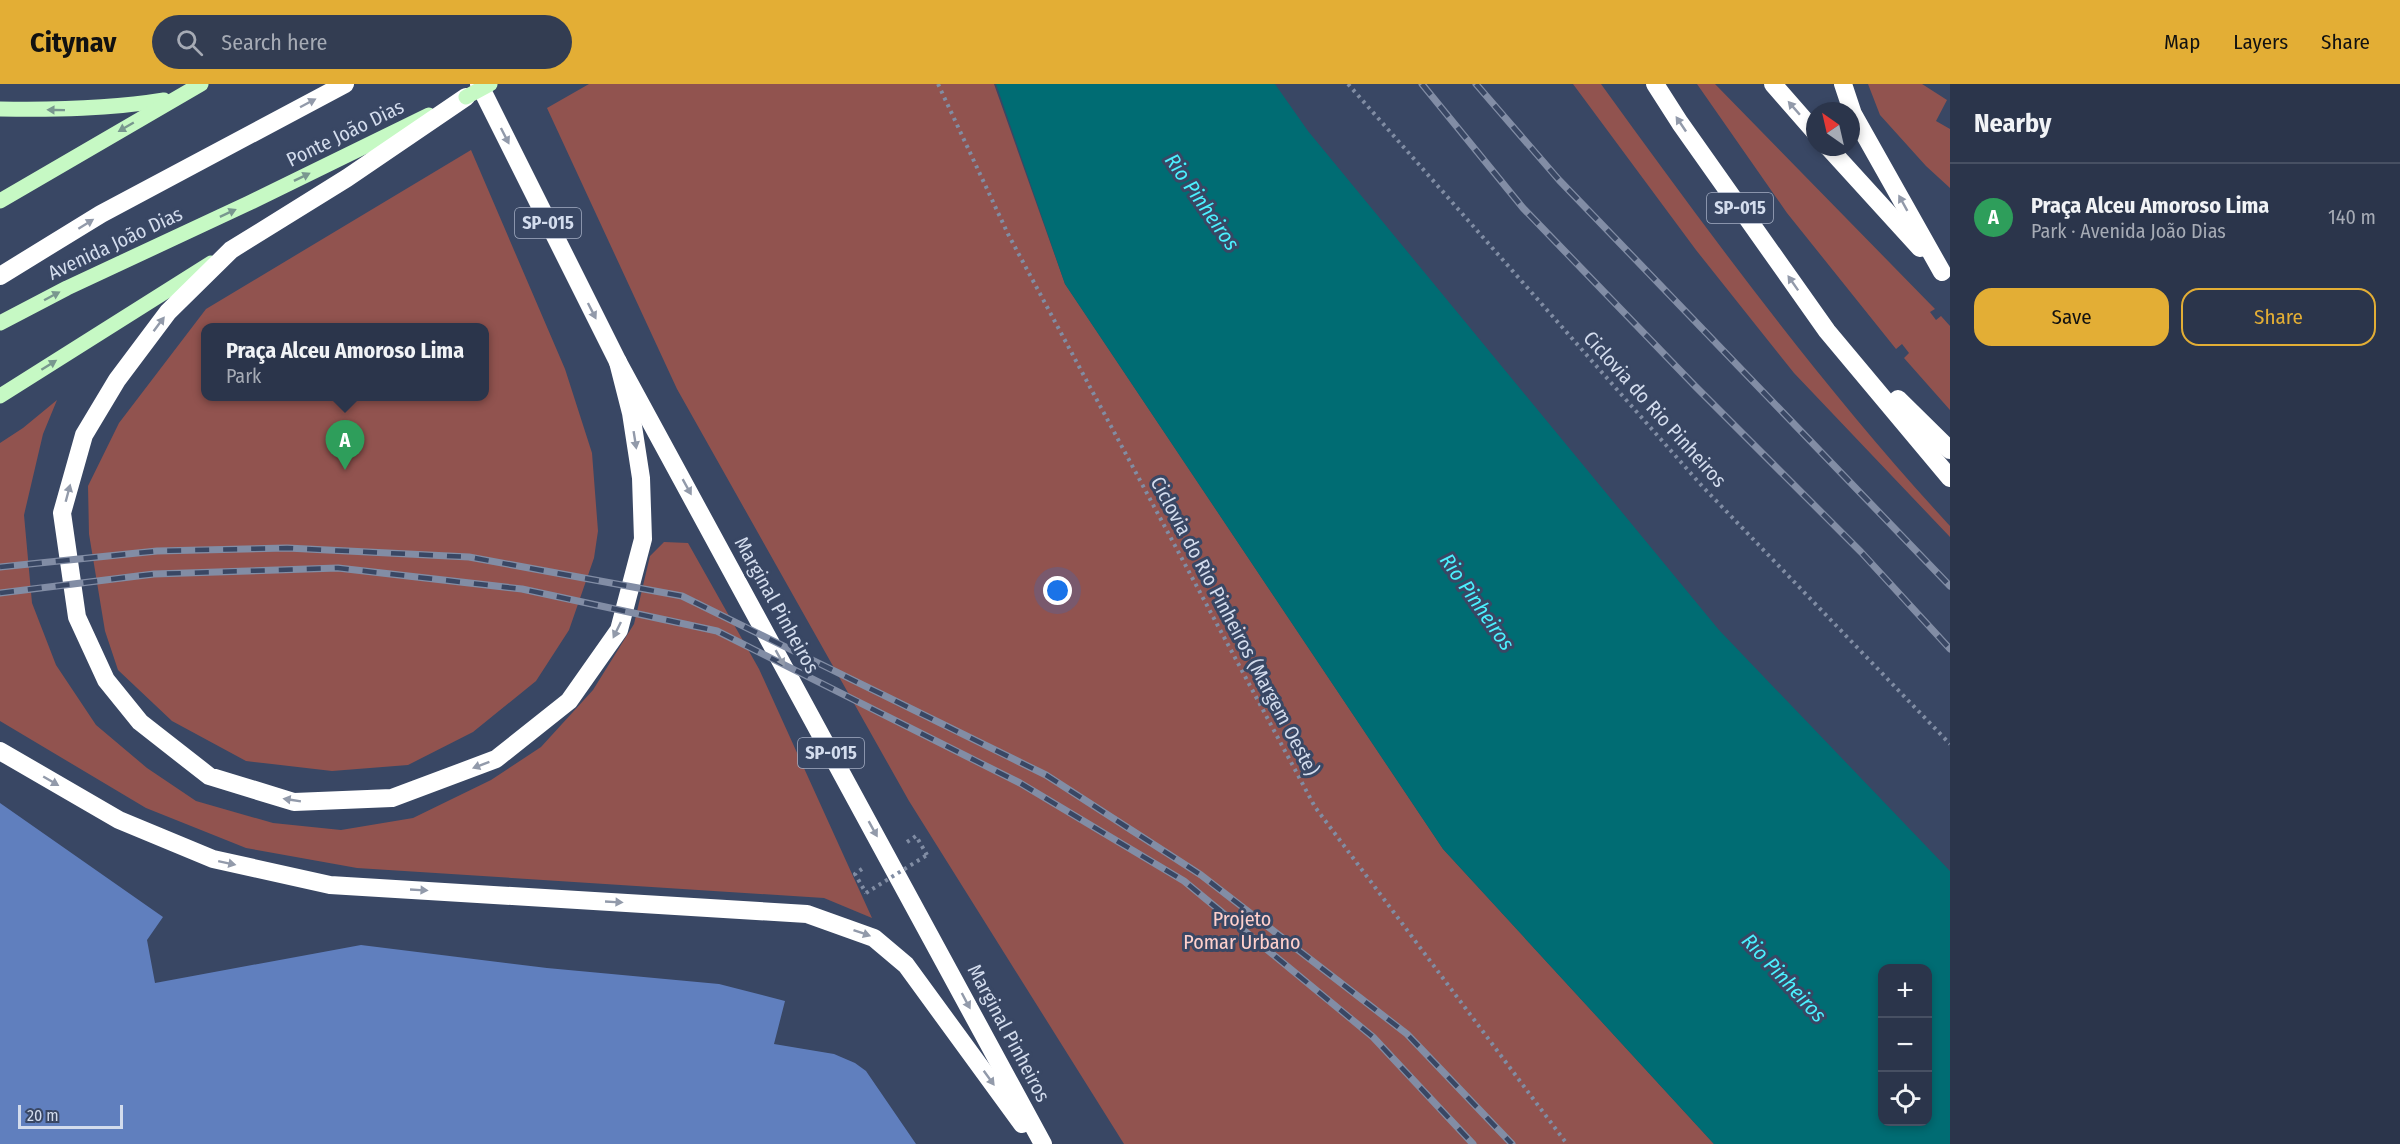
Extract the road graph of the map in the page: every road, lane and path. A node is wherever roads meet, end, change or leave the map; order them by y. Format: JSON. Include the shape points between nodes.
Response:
{"nodes":[{"id":1,"x":201,"y":84,"type":"edge"},
{"id":2,"x":345,"y":84,"type":"edge"},
{"id":3,"x":490,"y":84,"type":"edge"},
{"id":4,"x":938,"y":84,"type":"edge"},
{"id":5,"x":1348,"y":84,"type":"edge"},
{"id":6,"x":1655,"y":84,"type":"edge"},
{"id":7,"x":1773,"y":84,"type":"edge"},
{"id":8,"x":1843,"y":84,"type":"edge"},
{"id":9,"x":473,"y":90,"type":"edge"},
{"id":10,"x":176,"y":98,"type":"junction"},
{"id":11,"x":0,"y":109,"type":"edge"},
{"id":12,"x":1806,"y":122,"type":"edge"},
{"id":13,"x":1836,"y":156,"type":"edge"},
{"id":14,"x":0,"y":201,"type":"edge"},
{"id":15,"x":249,"y":203,"type":"joint"},
{"id":16,"x":231,"y":250,"type":"junction"},
{"id":17,"x":0,"y":276,"type":"edge"},
{"id":18,"x":1946,"y":276,"type":"edge"},
{"id":19,"x":0,"y":323,"type":"edge"},
{"id":20,"x":1827,"y":331,"type":"junction"},
{"id":21,"x":618,"y":362,"type":"junction"},
{"id":22,"x":0,"y":396,"type":"edge"},
{"id":23,"x":1950,"y":450,"type":"edge"},
{"id":24,"x":1950,"y":478,"type":"edge"},
{"id":25,"x":1950,"y":744,"type":"edge"},
{"id":26,"x":0,"y":751,"type":"edge"},
{"id":27,"x":916,"y":836,"type":"dead end"},
{"id":28,"x":855,"y":874,"type":"dead end"},
{"id":29,"x":1037,"y":1144,"type":"edge"},
{"id":30,"x":1043,"y":1144,"type":"edge"},
{"id":31,"x":1567,"y":1144,"type":"edge"}],
"edges":[{"from":1,"to":10,"type":"main road"},
{"from":17,"to":2,"type":"highway","one_way":true,"via":[[101,214]]},
{"from":3,"to":9,"type":"main road","name":"Ponte João Dias","bridge":true},
{"from":4,"to":31,"type":"path","name":"Ciclovia do Rio Pinheiros (Margem Oeste)","via":[[1008,234],[1315,807]]},
{"from":5,"to":25,"type":"path","name":"Ciclovia do Rio Pinheiros","via":[[1702,486]]},
{"from":20,"to":6,"type":"highway","number":"SP-015","one_way":true},
{"from":12,"to":7,"type":"highway","one_way":true},
{"from":18,"to":8,"type":"highway","one_way":true,"via":[[1853,114]]},
{"from":15,"to":9,"type":"main road","name":"Ponte João Dias","one_way":true},
{"from":9,"to":16,"type":"highway","via":[[347,178]]},
{"from":9,"to":21,"type":"highway","name":"Marginal Pinheiros","number":"SP-015","one_way":true},
{"from":10,"to":11,"type":"main road","one_way":true,"via":[[69,111]]},
{"from":10,"to":14,"type":"main road","one_way":true},
{"from":13,"to":18,"type":"highway"},
{"from":19,"to":15,"type":"main road","name":"Avenida João Dias","one_way":true},
{"from":21,"to":16,"type":"highway","one_way":true,"via":[[641,478],[643,539],[619,630],[569,700],[496,759],[392,798],[294,802],[209,776],[140,722],[106,680],[77,617],[62,513],[84,435],[117,380],[168,312]]},
{"from":22,"to":16,"type":"main road","one_way":true},
{"from":20,"to":23,"type":"highway"},
{"from":20,"to":24,"type":"highway","number":"SP-015"},
{"from":21,"to":30,"type":"highway","name":"Marginal Pinheiros","number":"SP-015","one_way":true},
{"from":26,"to":29,"type":"highway","one_way":true,"via":[[119,820],[213,860],[330,885],[807,914],[874,938],[906,965]]},
{"from":27,"to":28,"type":"path","bridge":true,"via":[[927,855],[866,893]]}]}
